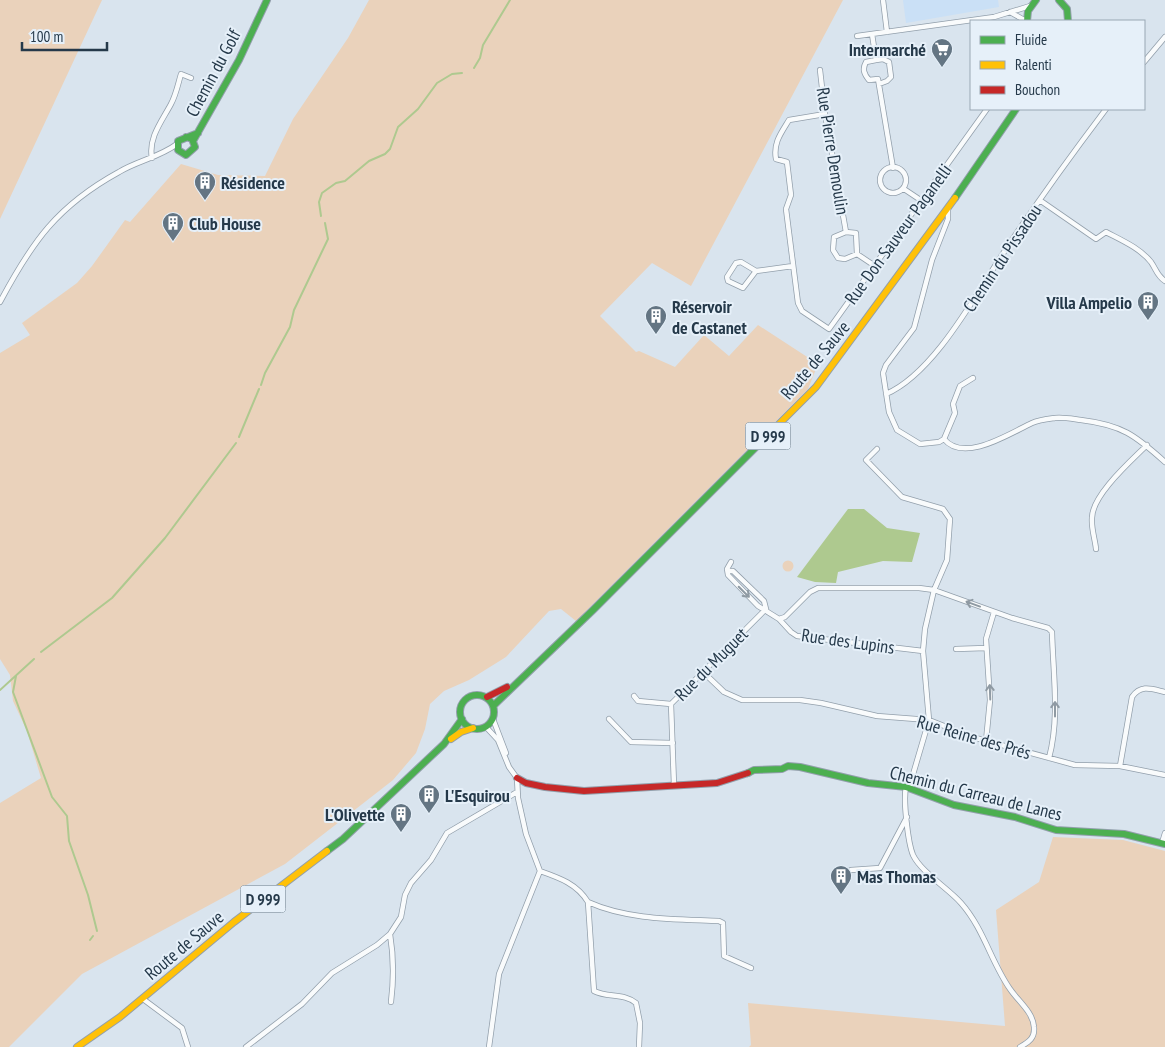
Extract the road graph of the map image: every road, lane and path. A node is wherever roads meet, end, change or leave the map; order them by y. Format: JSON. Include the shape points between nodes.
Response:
{"nodes":[{"id":1,"x":267,"y":0,"type":"edge"},
{"id":2,"x":883,"y":0,"type":"edge"},
{"id":3,"x":1059,"y":0,"type":"edge"},
{"id":4,"x":1069,"y":0,"type":"edge"},
{"id":5,"x":1033,"y":2,"type":"edge"},
{"id":6,"x":1067,"y":9,"type":"junction"},
{"id":7,"x":1010,"y":12,"type":"junction"},
{"id":8,"x":995,"y":19,"type":"edge"},
{"id":9,"x":1024,"y":20,"type":"edge"},
{"id":10,"x":1026,"y":20,"type":"edge"},
{"id":11,"x":1068,"y":20,"type":"edge"},
{"id":12,"x":970,"y":22,"type":"edge"},
{"id":13,"x":887,"y":32,"type":"junction"},
{"id":14,"x":872,"y":34,"type":"junction"},
{"id":15,"x":857,"y":36,"type":"dead end"},
{"id":16,"x":1165,"y":37,"type":"edge"},
{"id":17,"x":876,"y":60,"type":"junction"},
{"id":18,"x":1145,"y":61,"type":"edge"},
{"id":19,"x":820,"y":70,"type":"dead end"},
{"id":20,"x":190,"y":78,"type":"dead end"},
{"id":21,"x":879,"y":84,"type":"junction"},
{"id":22,"x":986,"y":110,"type":"edge"},
{"id":23,"x":1015,"y":110,"type":"edge"},
{"id":24,"x":1105,"y":110,"type":"edge"},
{"id":25,"x":825,"y":114,"type":"junction"},
{"id":26,"x":198,"y":132,"type":"junction"},
{"id":27,"x":186,"y":137,"type":"junction"},
{"id":28,"x":193,"y":141,"type":"junction"},
{"id":29,"x":177,"y":147,"type":"junction"},
{"id":30,"x":152,"y":158,"type":"junction"},
{"id":31,"x":893,"y":168,"type":"junction"},
{"id":32,"x":904,"y":189,"type":"junction"},
{"id":33,"x":922,"y":201,"type":"junction"},
{"id":34,"x":1041,"y":201,"type":"junction"},
{"id":35,"x":948,"y":208,"type":"junction"},
{"id":36,"x":846,"y":232,"type":"junction"},
{"id":37,"x":857,"y":254,"type":"junction"},
{"id":38,"x":793,"y":266,"type":"junction"},
{"id":39,"x":875,"y":266,"type":"junction"},
{"id":40,"x":756,"y":271,"type":"junction"},
{"id":41,"x":1165,"y":281,"type":"edge"},
{"id":42,"x":0,"y":302,"type":"edge"},
{"id":43,"x":973,"y":378,"type":"dead end"},
{"id":44,"x":886,"y":394,"type":"junction"},
{"id":45,"x":944,"y":440,"type":"junction"},
{"id":46,"x":1147,"y":445,"type":"junction"},
{"id":47,"x":877,"y":449,"type":"dead end"},
{"id":48,"x":1165,"y":462,"type":"edge"},
{"id":49,"x":1096,"y":549,"type":"dead end"},
{"id":50,"x":731,"y":562,"type":"dead end"},
{"id":51,"x":934,"y":590,"type":"junction"},
{"id":52,"x":766,"y":609,"type":"junction"},
{"id":53,"x":994,"y":612,"type":"junction"},
{"id":54,"x":780,"y":619,"type":"junction"},
{"id":55,"x":986,"y":648,"type":"junction"},
{"id":56,"x":956,"y":649,"type":"dead end"},
{"id":57,"x":924,"y":651,"type":"junction"},
{"id":58,"x":702,"y":671,"type":"junction"},
{"id":59,"x":514,"y":684,"type":"junction"},
{"id":60,"x":1165,"y":692,"type":"edge"},
{"id":61,"x":634,"y":696,"type":"dead end"},
{"id":62,"x":487,"y":697,"type":"junction"},
{"id":63,"x":671,"y":704,"type":"junction"},
{"id":64,"x":494,"y":706,"type":"junction"},
{"id":65,"x":492,"y":719,"type":"junction"},
{"id":66,"x":609,"y":719,"type":"dead end"},
{"id":67,"x":462,"y":720,"type":"junction"},
{"id":68,"x":929,"y":720,"type":"junction"},
{"id":69,"x":486,"y":726,"type":"junction"},
{"id":70,"x":473,"y":728,"type":"junction"},
{"id":71,"x":986,"y":741,"type":"junction"},
{"id":72,"x":673,"y":743,"type":"junction"},
{"id":73,"x":444,"y":744,"type":"junction"},
{"id":74,"x":1049,"y":758,"type":"junction"},
{"id":75,"x":507,"y":759,"type":"junction"},
{"id":76,"x":1120,"y":766,"type":"junction"},
{"id":77,"x":1165,"y":775,"type":"edge"},
{"id":78,"x":517,"y":778,"type":"junction"},
{"id":79,"x":674,"y":785,"type":"junction"},
{"id":80,"x":907,"y":788,"type":"junction"},
{"id":81,"x":517,"y":792,"type":"junction"},
{"id":82,"x":908,"y":816,"type":"junction"},
{"id":83,"x":1165,"y":833,"type":"edge"},
{"id":84,"x":1164,"y":844,"type":"edge"},
{"id":85,"x":851,"y":870,"type":"dead end"},
{"id":86,"x":540,"y":871,"type":"junction"},
{"id":87,"x":588,"y":902,"type":"junction"},
{"id":88,"x":390,"y":934,"type":"junction"},
{"id":89,"x":751,"y":968,"type":"dead end"},
{"id":90,"x":143,"y":999,"type":"junction"},
{"id":91,"x":391,"y":1002,"type":"dead end"},
{"id":92,"x":1023,"y":1046,"type":"edge"},
{"id":93,"x":77,"y":1047,"type":"edge"},
{"id":94,"x":188,"y":1047,"type":"edge"},
{"id":95,"x":246,"y":1047,"type":"edge"},
{"id":96,"x":489,"y":1047,"type":"edge"},
{"id":97,"x":639,"y":1047,"type":"edge"}],
"edges":[{"from":1,"to":26,"type":"main road","name":"Chemin du Golf"},
{"from":2,"to":13,"type":"street"},
{"from":3,"to":6,"type":"main road"},
{"from":4,"to":6,"type":"main road"},
{"from":5,"to":7,"type":"street"},
{"from":5,"to":10,"type":"main road"},
{"from":6,"to":11,"type":"main road"},
{"from":7,"to":8,"type":"street"},
{"from":7,"to":9,"type":"street"},
{"from":12,"to":13,"type":"street"},
{"from":13,"to":14,"type":"street"},
{"from":14,"to":15,"type":"street"},
{"from":14,"to":17,"type":"street"},
{"from":16,"to":18,"type":"street"},
{"from":17,"to":21,"type":"street","via":[[889,62],[891,77]]},
{"from":17,"to":21,"type":"street","via":[[866,62],[864,75],[869,80],[878,78]]},
{"from":19,"to":25,"type":"street","name":"Rue Pierre Demoulin"},
{"from":20,"to":30,"type":"street","via":[[181,74],[172,102],[150,147]]},
{"from":21,"to":31,"type":"street"},
{"from":22,"to":33,"type":"street","name":"Rue Don Sauveur Paganelli"},
{"from":23,"to":35,"type":"main road","name":"Route de Sauve","number":"D 999"},
{"from":24,"to":34,"type":"street","name":"Chemin du Pissadou"},
{"from":25,"to":36,"type":"street","name":"Rue Pierre Demoulin"},
{"from":25,"to":38,"type":"street","name":"Rue Don Sauveur Paganelli","via":[[788,120],[774,151],[776,159],[787,162],[791,195],[786,209]]},
{"from":26,"to":27,"type":"main road","name":"Chemin du Golf"},
{"from":26,"to":28,"type":"main road","name":"Chemin du Golf"},
{"from":27,"to":28,"type":"main road"},
{"from":27,"to":29,"type":"main road","via":[[180,139]]},
{"from":28,"to":29,"type":"main road","via":[[195,147],[191,153],[184,155]]},
{"from":29,"to":30,"type":"street"},
{"from":30,"to":42,"type":"street","via":[[109,178],[67,208],[26,254]]},
{"from":31,"to":32,"type":"street","via":[[903,171]]},
{"from":31,"to":32,"type":"street","via":[[884,169],[880,174],[882,190],[886,193]]},
{"from":32,"to":33,"type":"street"},
{"from":33,"to":39,"type":"street","name":"Rue Don Sauveur Paganelli"},
{"from":34,"to":41,"type":"street","via":[[1096,239],[1106,232],[1131,246],[1150,261],[1158,277]]},
{"from":34,"to":44,"type":"street","name":"Chemin du Pissadou","via":[[1006,249],[971,307],[908,381]]},
{"from":35,"to":44,"type":"street","via":[[948,219],[932,260],[914,328],[883,373]]},
{"from":35,"to":59,"type":"main road","name":"Route de Sauve","number":"D 999","via":[[816,387],[593,610]]},
{"from":36,"to":37,"type":"street","name":"Rue Pierre Demoulin","via":[[856,232]]},
{"from":36,"to":37,"type":"street","name":"Rue Pierre Demoulin","via":[[834,237],[833,250],[838,258]]},
{"from":37,"to":39,"type":"street"},
{"from":38,"to":39,"type":"street","name":"Rue Don Sauveur Paganelli","via":[[802,311],[829,329]]},
{"from":38,"to":40,"type":"street"},
{"from":40,"to":40,"type":"street","via":[[742,262],[736,263],[727,277],[728,281],[743,288]]},
{"from":43,"to":45,"type":"street","via":[[960,386],[953,404],[955,413]]},
{"from":44,"to":45,"type":"street","via":[[897,430],[920,444]]},
{"from":45,"to":46,"type":"street","via":[[951,446],[993,443],[1034,422],[1057,417],[1107,424],[1125,430]]},
{"from":46,"to":48,"type":"street"},
{"from":46,"to":49,"type":"street","via":[[1098,501],[1091,517]]},
{"from":47,"to":51,"type":"street","via":[[866,460],[902,497],[943,509],[949,516],[948,551]]},
{"from":50,"to":52,"type":"street","name":"Rue des Lupins","via":[[728,575],[758,606]]},
{"from":53,"to":51,"type":"street","one_way":true},
{"from":51,"to":54,"type":"street","via":[[818,588]]},
{"from":51,"to":57,"type":"street","via":[[925,629]]},
{"from":52,"to":54,"type":"street","name":"Rue des Lupins"},
{"from":52,"to":58,"type":"street","name":"Rue du Muguet"},
{"from":53,"to":55,"type":"street","via":[[987,631]]},
{"from":74,"to":53,"type":"street","one_way":true,"via":[[1056,708],[1052,632]]},
{"from":54,"to":57,"type":"street","name":"Rue des Lupins","via":[[797,636]]},
{"from":55,"to":56,"type":"street"},
{"from":71,"to":55,"type":"street","one_way":true,"via":[[990,700]]},
{"from":57,"to":68,"type":"street"},
{"from":58,"to":63,"type":"street","name":"Rue du Muguet"},
{"from":58,"to":68,"type":"street","name":"Rue Reine des Prés","via":[[724,692],[742,700],[800,700],[877,716]]},
{"from":59,"to":62,"type":"main road","name":"Route de Sauve","number":"D 999"},
{"from":59,"to":64,"type":"main road","name":"Route de Sauve","number":"D 999"},
{"from":60,"to":76,"type":"street","via":[[1144,687],[1132,697]]},
{"from":61,"to":63,"type":"street","via":[[638,701]]},
{"from":62,"to":64,"type":"main road"},
{"from":62,"to":67,"type":"main road","via":[[476,694],[466,699],[460,709]]},
{"from":63,"to":72,"type":"street","name":"Rue du Muguet"},
{"from":64,"to":65,"type":"main road"},
{"from":65,"to":69,"type":"main road"},
{"from":65,"to":75,"type":"street","via":[[504,743]]},
{"from":66,"to":72,"type":"street","via":[[632,742]]},
{"from":67,"to":70,"type":"main road"},
{"from":67,"to":73,"type":"main road","name":"Route de Sauve","number":"D 999"},
{"from":68,"to":71,"type":"street","name":"Rue Reine des Prés"},
{"from":68,"to":80,"type":"street"},
{"from":69,"to":70,"type":"main road"},
{"from":69,"to":75,"type":"street","via":[[498,740]]},
{"from":70,"to":73,"type":"main road","name":"Route de Sauve","number":"D 999","via":[[460,732]]},
{"from":71,"to":74,"type":"street","name":"Rue Reine des Prés"},
{"from":72,"to":79,"type":"street","name":"Rue du Muguet"},
{"from":73,"to":90,"type":"main road","name":"Route de Sauve","number":"D 999","via":[[343,839],[234,922]]},
{"from":74,"to":76,"type":"street","name":"Rue Reine des Prés","via":[[1075,764]]},
{"from":75,"to":78,"type":"street"},
{"from":76,"to":77,"type":"street","name":"Rue Reine des Prés"},
{"from":78,"to":79,"type":"main road","name":"Chemin du Carreau de Lanes","via":[[526,783],[573,792]]},
{"from":78,"to":81,"type":"street"},
{"from":79,"to":80,"type":"main road","name":"Chemin du Carreau de Lanes","via":[[717,783],[754,770],[788,766]]},
{"from":80,"to":82,"type":"street"},
{"from":80,"to":84,"type":"main road","name":"Chemin du Carreau de Lanes","via":[[954,805],[1015,817],[1056,830],[1124,834]]},
{"from":81,"to":86,"type":"street","via":[[526,834]]},
{"from":81,"to":88,"type":"street","via":[[447,833],[431,860],[411,883],[401,917]]},
{"from":82,"to":85,"type":"street","via":[[880,868]]},
{"from":82,"to":92,"type":"street","via":[[913,855],[968,912],[988,945],[1002,978],[1031,1016],[1034,1034]]},
{"from":83,"to":84,"type":"street"},
{"from":86,"to":87,"type":"street","via":[[580,890]]},
{"from":86,"to":96,"type":"street","via":[[499,974]]},
{"from":87,"to":89,"type":"street","via":[[603,909],[651,918],[719,921],[723,923],[724,956]]},
{"from":87,"to":97,"type":"street","via":[[594,991],[636,1003],[640,1023]]},
{"from":88,"to":91,"type":"street","via":[[394,955]]},
{"from":88,"to":95,"type":"street","via":[[332,973],[302,1004]]},
{"from":90,"to":93,"type":"main road","name":"Route de Sauve","number":"D 999"},
{"from":90,"to":94,"type":"street","via":[[182,1028]]}]}
